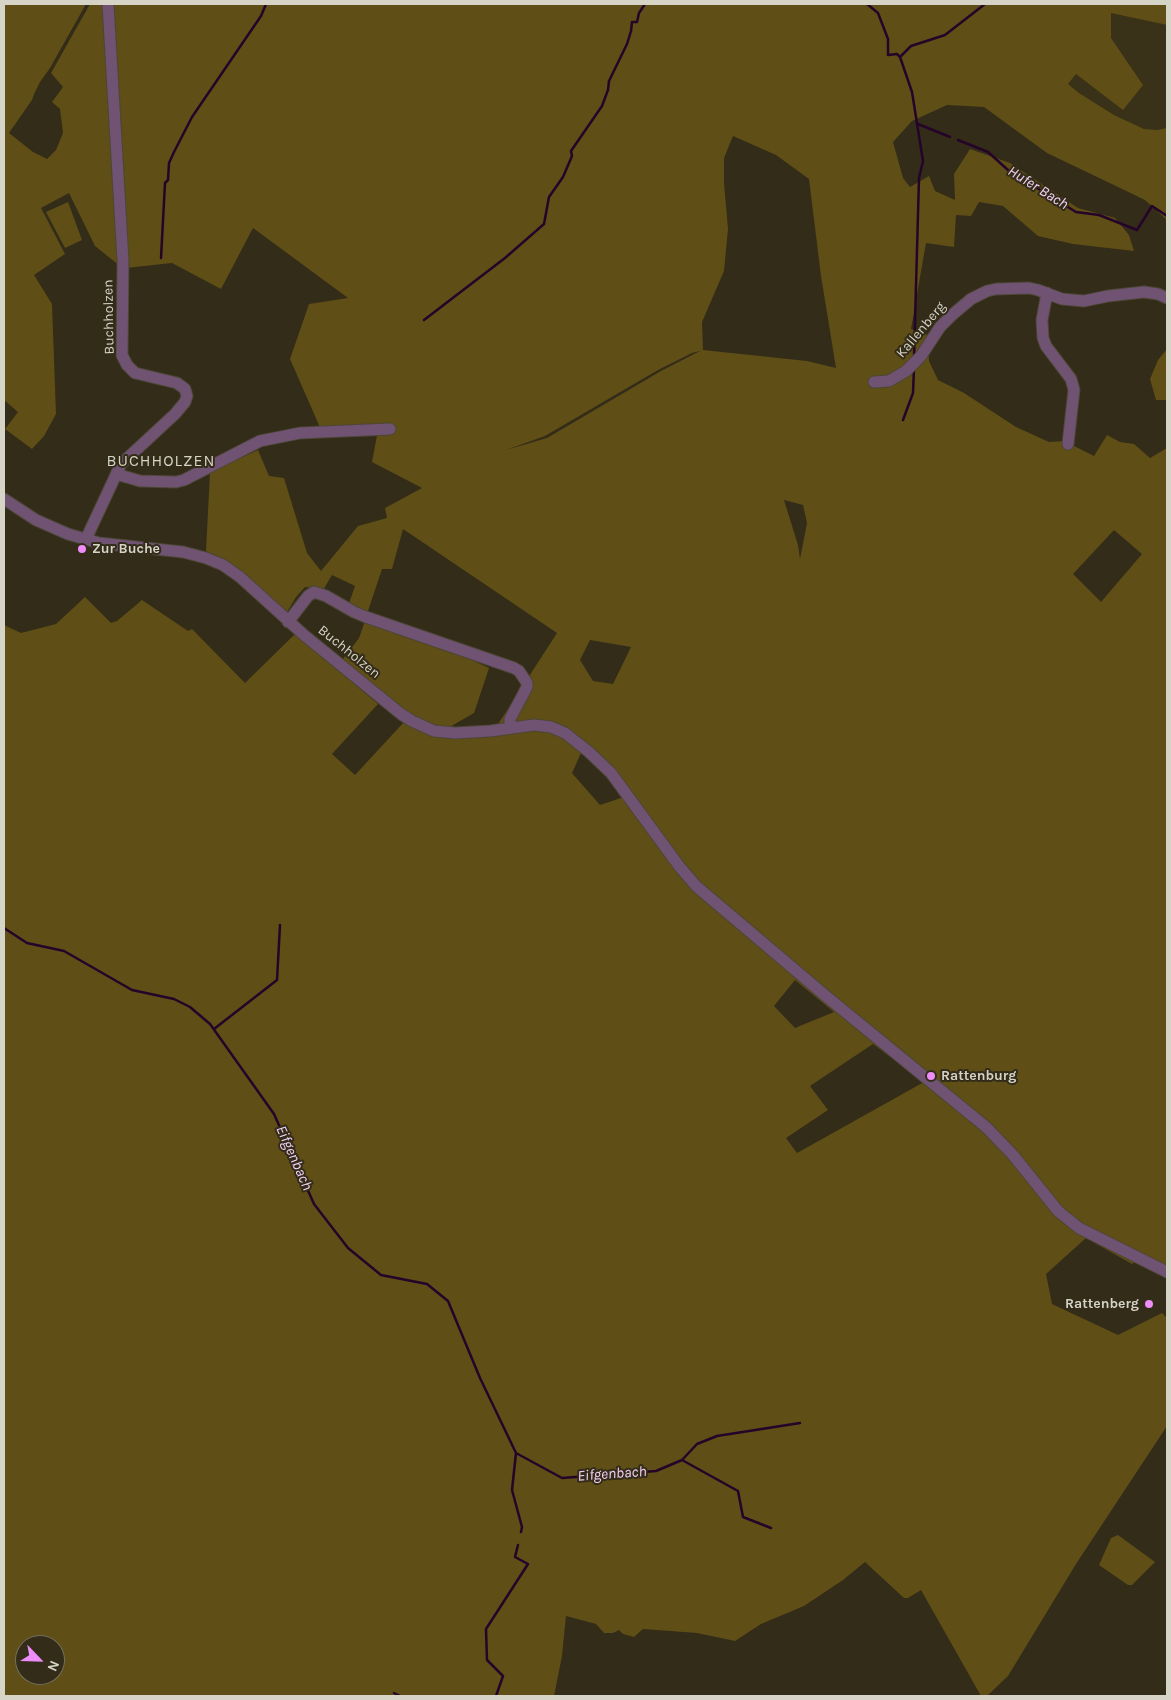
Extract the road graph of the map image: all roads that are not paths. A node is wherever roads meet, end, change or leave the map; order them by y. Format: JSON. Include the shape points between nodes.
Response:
{"nodes":[{"id":1,"x":108,"y":4,"type":"edge"},
{"id":2,"x":1047,"y":293,"type":"junction"},
{"id":3,"x":1167,"y":298,"type":"edge"},
{"id":4,"x":874,"y":382,"type":"dead end"},
{"id":5,"x":390,"y":429,"type":"dead end"},
{"id":6,"x":1068,"y":444,"type":"dead end"},
{"id":7,"x":116,"y":474,"type":"junction"},
{"id":8,"x":4,"y":500,"type":"edge"},
{"id":9,"x":86,"y":539,"type":"junction"},
{"id":10,"x":288,"y":622,"type":"junction"},
{"id":11,"x":510,"y":728,"type":"junction"},
{"id":12,"x":1167,"y":1272,"type":"edge"}],
"edges":[{"from":1,"to":7,"type":"street","name":"Buchholzen","via":[[123,261],[123,358],[138,374],[180,384],[187,396],[175,414],[123,460]]},
{"from":2,"to":3,"type":"street","name":"Kallenberg","via":[[1084,301],[1144,292]]},
{"from":2,"to":4,"type":"street","name":"Kallenberg","via":[[1029,288],[996,289],[971,299],[940,327],[921,356],[906,371],[888,381]]},
{"from":2,"to":6,"type":"street","via":[[1042,320],[1043,338],[1071,379],[1074,390]]},
{"from":5,"to":7,"type":"street","via":[[300,433],[260,441],[176,482],[140,480]]},
{"from":7,"to":9,"type":"street","name":"Buchholzen"},
{"from":8,"to":9,"type":"street","name":"Buchholzen","via":[[36,520]]},
{"from":9,"to":10,"type":"street","name":"Buchholzen","via":[[206,558],[240,578]]},
{"from":10,"to":11,"type":"street","name":"Buchholzen","via":[[412,721],[434,731],[455,733]]},
{"from":10,"to":11,"type":"street","via":[[314,592],[366,617],[514,668],[527,687],[510,719]]},
{"from":11,"to":12,"type":"street","name":"Buchholzen","via":[[534,725],[557,730],[598,760],[701,891],[986,1127],[1068,1220]]}]}
